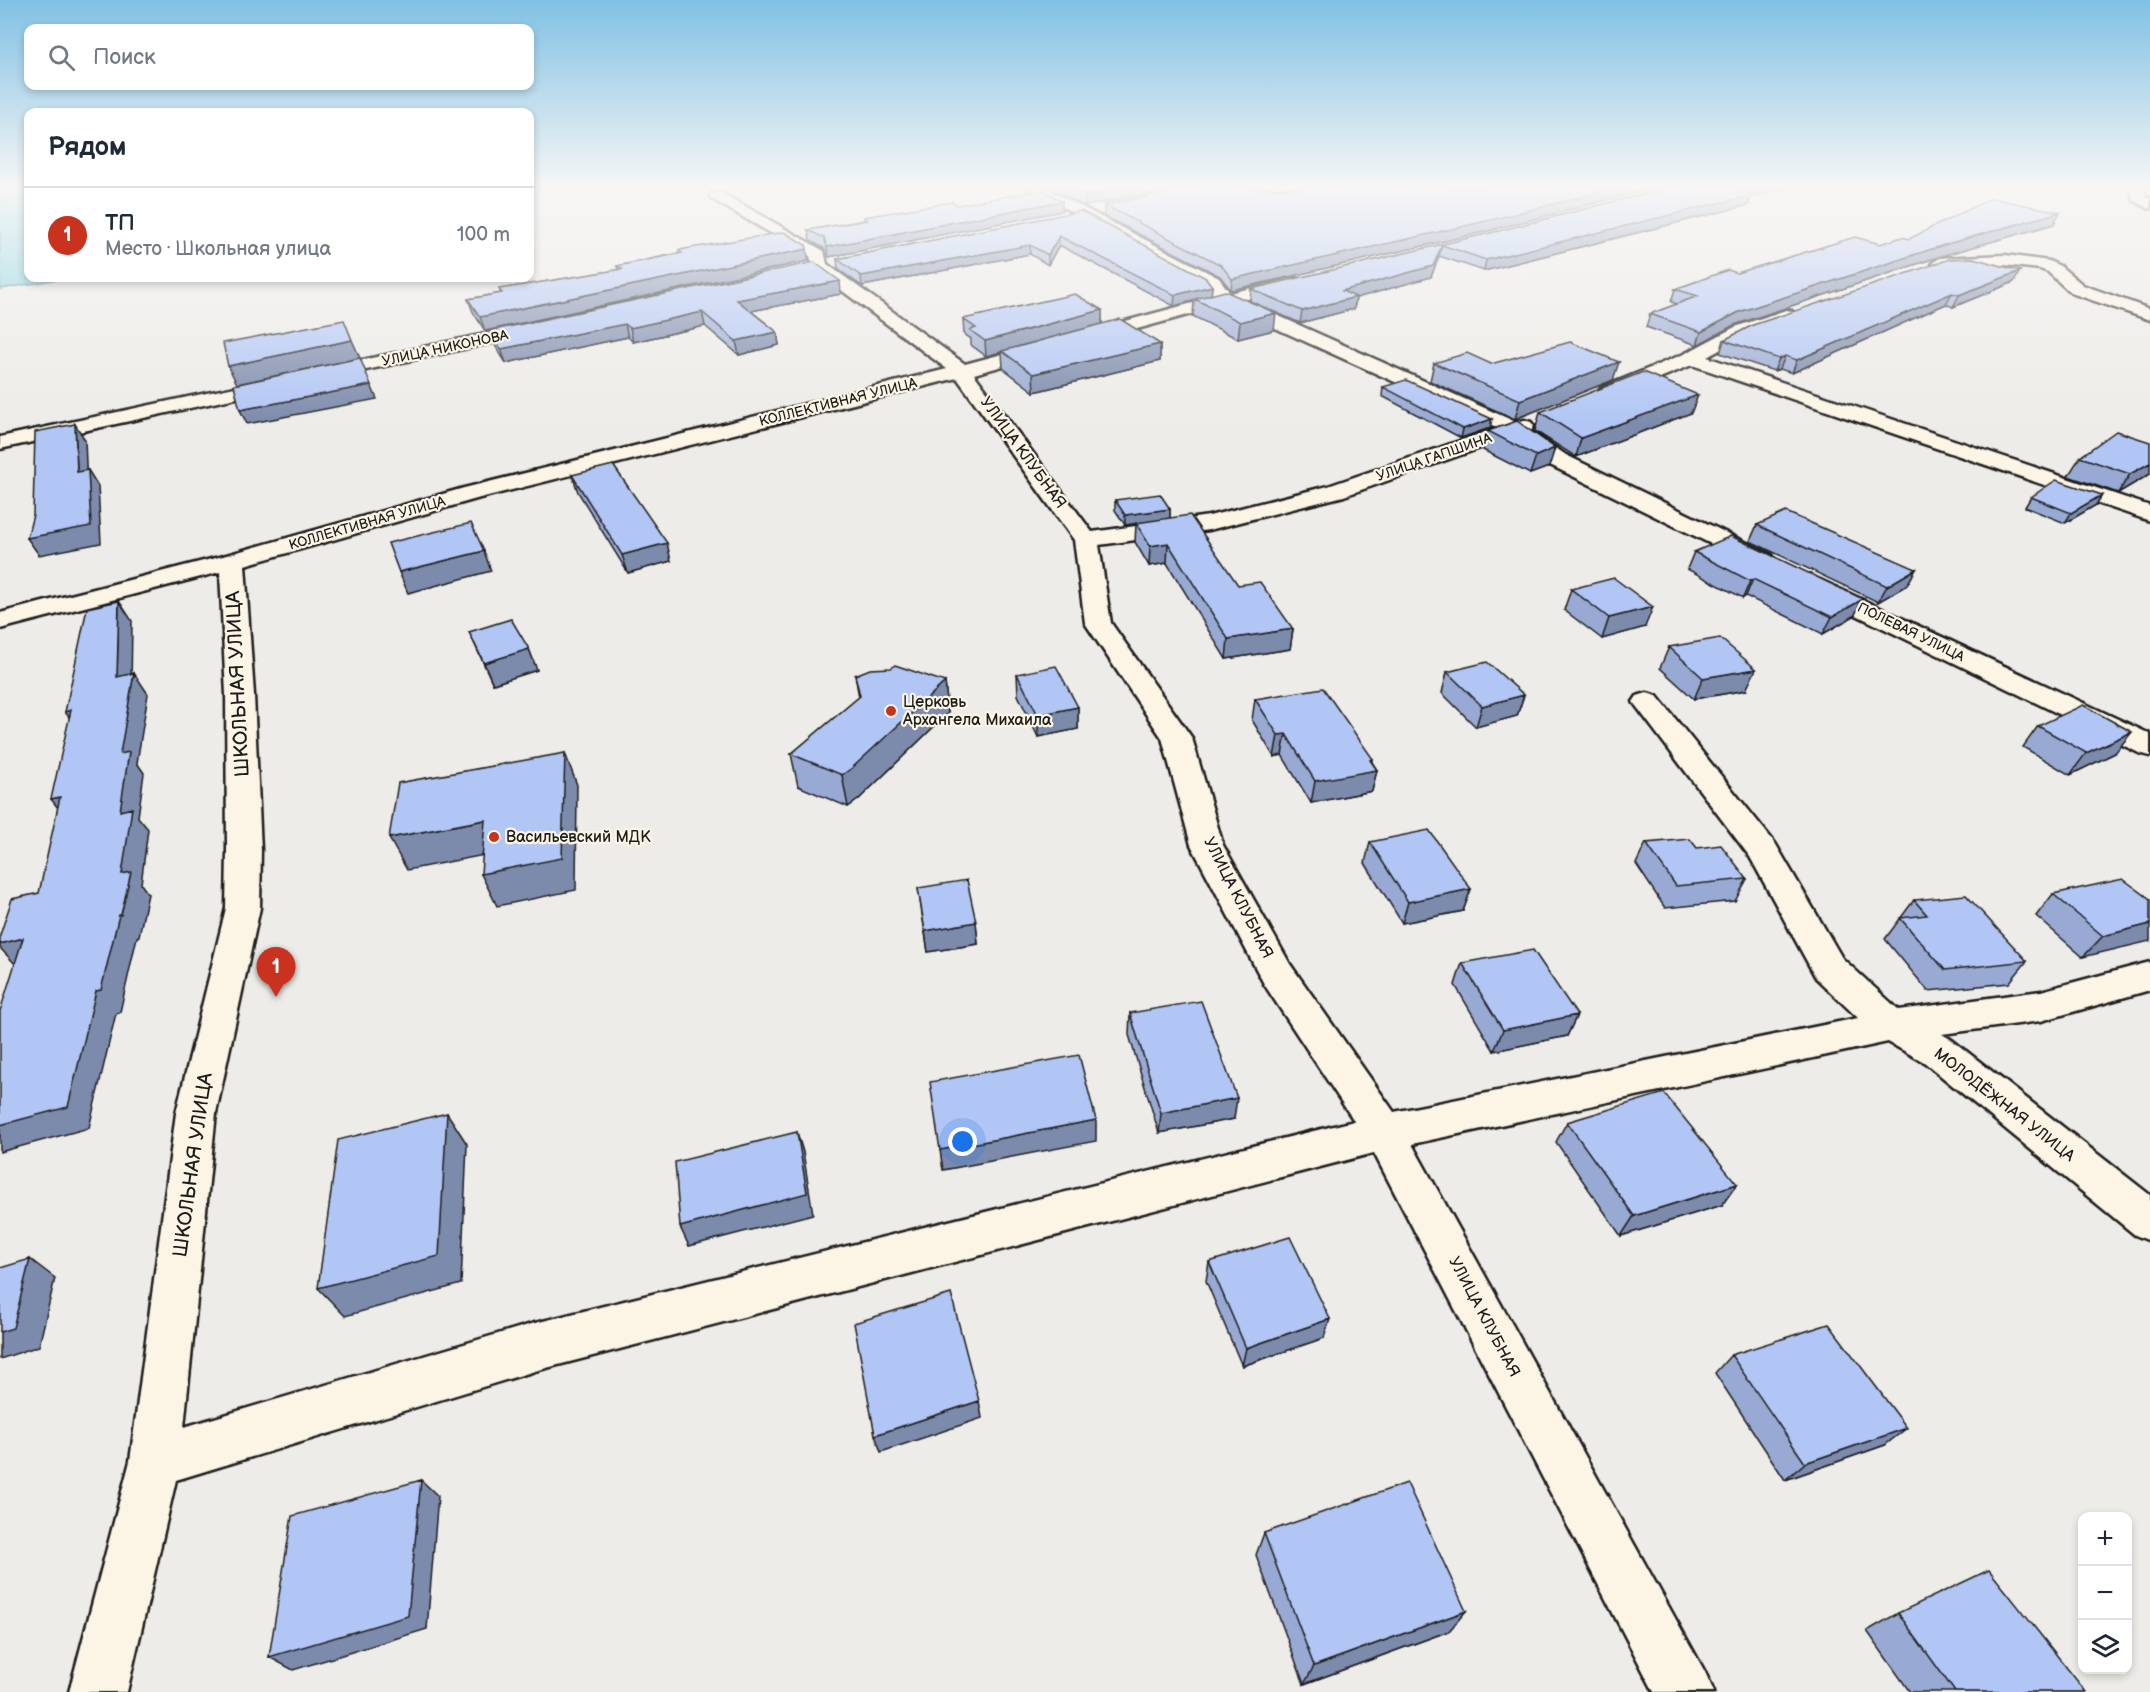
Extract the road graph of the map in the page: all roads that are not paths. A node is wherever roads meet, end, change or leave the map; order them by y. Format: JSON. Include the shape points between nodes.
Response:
{"nodes":[{"id":1,"x":826,"y":267,"type":"edge"},
{"id":2,"x":1185,"y":267,"type":"edge"},
{"id":3,"x":1930,"y":267,"type":"edge"},
{"id":4,"x":2049,"y":267,"type":"edge"},
{"id":5,"x":1921,"y":270,"type":"edge"},
{"id":6,"x":1318,"y":278,"type":"edge"},
{"id":7,"x":1226,"y":299,"type":"junction"},
{"id":8,"x":1804,"y":309,"type":"edge"},
{"id":9,"x":2150,"y":315,"type":"edge"},
{"id":10,"x":554,"y":324,"type":"edge"},
{"id":11,"x":1691,"y":358,"type":"junction"},
{"id":12,"x":962,"y":371,"type":"junction"},
{"id":13,"x":1592,"y":398,"type":"edge"},
{"id":14,"x":1526,"y":425,"type":"junction"},
{"id":15,"x":0,"y":443,"type":"edge"},
{"id":16,"x":2150,"y":514,"type":"edge"},
{"id":17,"x":1086,"y":540,"type":"junction"},
{"id":18,"x":232,"y":561,"type":"junction"},
{"id":19,"x":0,"y":621,"type":"edge"},
{"id":20,"x":1647,"y":702,"type":"dead end"},
{"id":21,"x":2150,"y":746,"type":"edge"},
{"id":22,"x":2150,"y":976,"type":"edge"},
{"id":23,"x":1892,"y":1026,"type":"junction"},
{"id":24,"x":1384,"y":1132,"type":"junction"},
{"id":25,"x":2150,"y":1221,"type":"edge"},
{"id":26,"x":155,"y":1461,"type":"junction"},
{"id":27,"x":98,"y":1692,"type":"edge"},
{"id":28,"x":1685,"y":1692,"type":"edge"}],
"edges":[{"from":1,"to":12,"type":"street","name":"УЛИЦА КЛУБНАЯ"},
{"from":2,"to":7,"type":"street","via":[[1213,282]]},
{"from":3,"to":5,"type":"street"},
{"from":4,"to":9,"type":"street","via":[[2077,290]]},
{"from":6,"to":7,"type":"street","name":"КОЛЛЕКТИВНАЯ УЛИЦА"},
{"from":7,"to":12,"type":"street","name":"КОЛЛЕКТИВНАЯ УЛИЦА"},
{"from":7,"to":14,"type":"street","name":"ПОЛЕВАЯ УЛИЦА"},
{"from":8,"to":11,"type":"street","via":[[1741,331]]},
{"from":10,"to":15,"type":"street","name":"УЛИЦА НИКОНОВА"},
{"from":11,"to":13,"type":"street"},
{"from":11,"to":16,"type":"street"},
{"from":12,"to":17,"type":"street","name":"УЛИЦА КЛУБНАЯ"},
{"from":12,"to":18,"type":"street","name":"КОЛЛЕКТИВНАЯ УЛИЦА","via":[[472,493]]},
{"from":14,"to":17,"type":"street","name":"УЛИЦА ГАПШИНА","via":[[1301,500],[1209,523]]},
{"from":14,"to":21,"type":"street","name":"ПОЛЕВАЯ УЛИЦА","via":[[1558,460]]},
{"from":17,"to":24,"type":"street","name":"УЛИЦА КЛУБНАЯ","via":[[1098,623],[1177,738],[1207,845],[1278,974]]},
{"from":18,"to":19,"type":"street","name":"КОЛЛЕКТИВНАЯ УЛИЦА"},
{"from":18,"to":26,"type":"street","name":"ШКОЛЬНАЯ УЛИЦА","via":[[241,718],[243,908],[196,1113]]},
{"from":20,"to":23,"type":"street","name":"МОЛОДЁЖНАЯ УЛИЦА","via":[[1763,850],[1829,968]]},
{"from":22,"to":23,"type":"street","via":[[2041,1006]]},
{"from":23,"to":24,"type":"street"},
{"from":23,"to":25,"type":"street","name":"МОЛОДЁЖНАЯ УЛИЦА","via":[[1938,1051]]},
{"from":24,"to":26,"type":"street","via":[[535,1347]]},
{"from":24,"to":28,"type":"street","name":"УЛИЦА КЛУБНАЯ"},
{"from":26,"to":27,"type":"street","name":"ШКОЛЬНАЯ УЛИЦА"}]}
